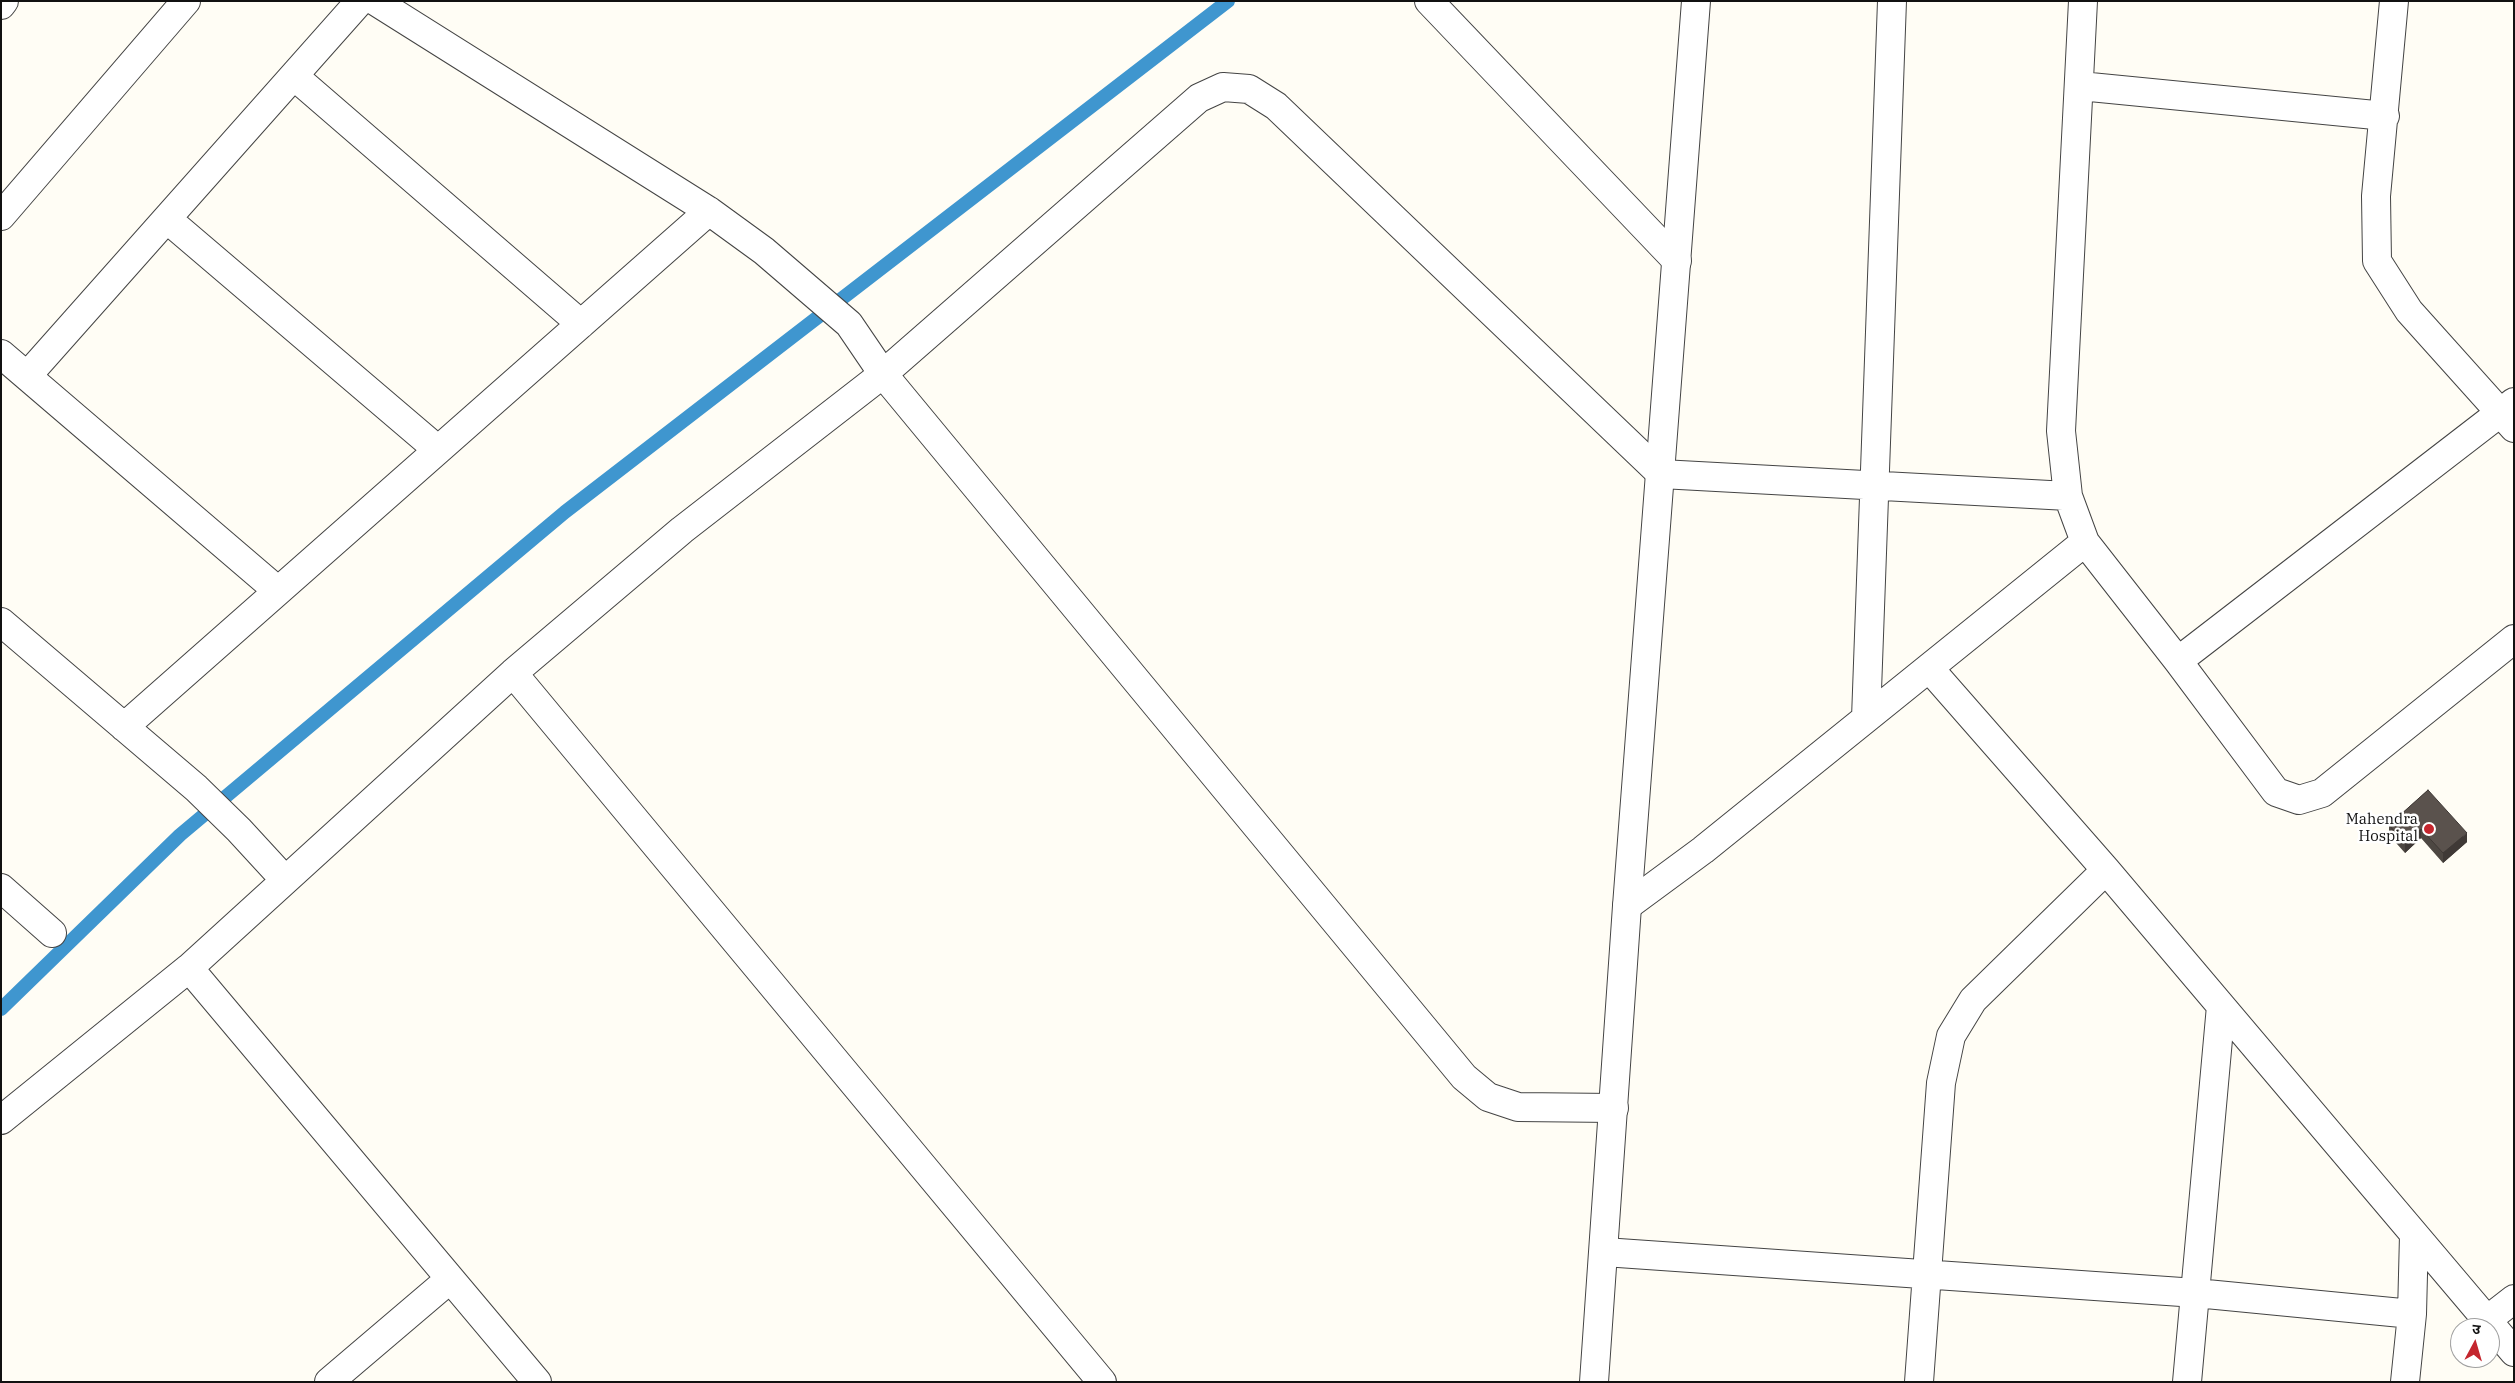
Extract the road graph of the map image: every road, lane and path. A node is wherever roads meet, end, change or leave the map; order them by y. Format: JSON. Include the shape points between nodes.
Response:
{"nodes":[{"id":1,"x":4,"y":1,"type":"edge"},
{"id":2,"x":186,"y":1,"type":"edge"},
{"id":3,"x":360,"y":1,"type":"edge"},
{"id":4,"x":375,"y":1,"type":"edge"},
{"id":5,"x":1429,"y":1,"type":"edge"},
{"id":6,"x":1696,"y":1,"type":"edge"},
{"id":7,"x":1892,"y":1,"type":"edge"},
{"id":8,"x":2083,"y":1,"type":"edge"},
{"id":9,"x":2394,"y":1,"type":"edge"},
{"id":10,"x":1,"y":5,"type":"edge"},
{"id":11,"x":294,"y":76,"type":"junction"},
{"id":12,"x":2080,"y":86,"type":"junction"},
{"id":13,"x":2385,"y":116,"type":"junction"},
{"id":14,"x":708,"y":211,"type":"junction"},
{"id":15,"x":1,"y":216,"type":"edge"},
{"id":16,"x":167,"y":219,"type":"junction"},
{"id":17,"x":1677,"y":261,"type":"junction"},
{"id":18,"x":581,"y":324,"type":"junction"},
{"id":19,"x":1,"y":354,"type":"edge"},
{"id":20,"x":883,"y":374,"type":"junction"},
{"id":21,"x":27,"y":376,"type":"junction"},
{"id":22,"x":2509,"y":414,"type":"edge"},
{"id":23,"x":438,"y":450,"type":"junction"},
{"id":24,"x":1661,"y":474,"type":"junction"},
{"id":25,"x":1876,"y":486,"type":"junction"},
{"id":26,"x":2068,"y":496,"type":"junction"},
{"id":27,"x":2085,"y":542,"type":"junction"},
{"id":28,"x":278,"y":592,"type":"junction"},
{"id":29,"x":1,"y":622,"type":"edge"},
{"id":30,"x":2514,"y":639,"type":"edge"},
{"id":31,"x":2178,"y":661,"type":"junction"},
{"id":32,"x":1929,"y":668,"type":"junction"},
{"id":33,"x":514,"y":673,"type":"junction"},
{"id":34,"x":1866,"y":718,"type":"junction"},
{"id":35,"x":124,"y":727,"type":"junction"},
{"id":36,"x":2106,"y":870,"type":"junction"},
{"id":37,"x":285,"y":880,"type":"junction"},
{"id":38,"x":1,"y":888,"type":"edge"},
{"id":39,"x":1627,"y":906,"type":"junction"},
{"id":40,"x":52,"y":934,"type":"dead end"},
{"id":41,"x":189,"y":968,"type":"junction"},
{"id":42,"x":2221,"y":1006,"type":"junction"},
{"id":43,"x":1614,"y":1108,"type":"junction"},
{"id":44,"x":1,"y":1120,"type":"edge"},
{"id":45,"x":2414,"y":1235,"type":"junction"},
{"id":46,"x":1604,"y":1252,"type":"junction"},
{"id":47,"x":1928,"y":1275,"type":"junction"},
{"id":48,"x":450,"y":1279,"type":"junction"},
{"id":49,"x":2196,"y":1293,"type":"junction"},
{"id":50,"x":2514,"y":1298,"type":"edge"},
{"id":51,"x":2412,"y":1314,"type":"junction"},
{"id":52,"x":2485,"y":1318,"type":"edge"},
{"id":53,"x":2489,"y":1318,"type":"edge"},
{"id":54,"x":2500,"y":1335,"type":"edge"},
{"id":55,"x":2514,"y":1352,"type":"edge"},
{"id":56,"x":329,"y":1382,"type":"edge"},
{"id":57,"x":536,"y":1382,"type":"edge"},
{"id":58,"x":1102,"y":1382,"type":"edge"},
{"id":59,"x":1594,"y":1382,"type":"edge"},
{"id":60,"x":1920,"y":1382,"type":"edge"},
{"id":61,"x":2187,"y":1382,"type":"edge"},
{"id":62,"x":2405,"y":1382,"type":"edge"}],
"edges":[{"from":1,"to":10,"type":"street"},
{"from":2,"to":15,"type":"street"},
{"from":3,"to":11,"type":"street"},
{"from":4,"to":14,"type":"street"},
{"from":5,"to":17,"type":"street"},
{"from":6,"to":17,"type":"street"},
{"from":7,"to":25,"type":"street"},
{"from":8,"to":12,"type":"street"},
{"from":9,"to":13,"type":"street"},
{"from":11,"to":16,"type":"street"},
{"from":11,"to":18,"type":"street"},
{"from":12,"to":13,"type":"street"},
{"from":12,"to":26,"type":"street","via":[[2061,431]]},
{"from":13,"to":22,"type":"street","via":[[2376,196],[2377,261],[2410,311]]},
{"from":14,"to":18,"type":"street"},
{"from":14,"to":20,"type":"street","via":[[764,251],[849,324]]},
{"from":16,"to":21,"type":"street"},
{"from":16,"to":23,"type":"street"},
{"from":17,"to":24,"type":"street"},
{"from":18,"to":23,"type":"street"},
{"from":19,"to":21,"type":"street"},
{"from":20,"to":24,"type":"street","via":[[1199,98],[1222,88],[1249,90],[1276,106]]},
{"from":20,"to":33,"type":"street","via":[[682,530]]},
{"from":20,"to":43,"type":"street","via":[[1464,1077],[1488,1097],[1518,1107]]},
{"from":21,"to":28,"type":"street"},
{"from":22,"to":31,"type":"street"},
{"from":23,"to":28,"type":"street"},
{"from":24,"to":25,"type":"street"},
{"from":24,"to":39,"type":"street"},
{"from":25,"to":26,"type":"street"},
{"from":25,"to":34,"type":"street"},
{"from":26,"to":27,"type":"street"},
{"from":27,"to":31,"type":"street"},
{"from":27,"to":32,"type":"street"},
{"from":28,"to":35,"type":"street"},
{"from":29,"to":35,"type":"street"},
{"from":30,"to":31,"type":"street","via":[[2322,793],[2300,800],[2276,792]]},
{"from":32,"to":34,"type":"street"},
{"from":32,"to":36,"type":"street"},
{"from":33,"to":37,"type":"street"},
{"from":33,"to":58,"type":"street"},
{"from":34,"to":39,"type":"street","via":[[1703,850]]},
{"from":35,"to":37,"type":"street","via":[[196,788]]},
{"from":36,"to":42,"type":"street"},
{"from":36,"to":47,"type":"street","via":[[1973,1000],[1951,1036],[1941,1083]]},
{"from":37,"to":41,"type":"street"},
{"from":38,"to":40,"type":"street"},
{"from":39,"to":43,"type":"street"},
{"from":41,"to":44,"type":"street"},
{"from":41,"to":48,"type":"street"},
{"from":42,"to":45,"type":"street"},
{"from":42,"to":49,"type":"street"},
{"from":43,"to":46,"type":"street"},
{"from":45,"to":51,"type":"street"},
{"from":45,"to":52,"type":"street"},
{"from":46,"to":47,"type":"street"},
{"from":46,"to":59,"type":"street"},
{"from":47,"to":49,"type":"street"},
{"from":47,"to":60,"type":"street"},
{"from":48,"to":56,"type":"street"},
{"from":48,"to":57,"type":"street"},
{"from":49,"to":51,"type":"street"},
{"from":49,"to":61,"type":"street"},
{"from":50,"to":53,"type":"street"},
{"from":51,"to":62,"type":"street"},
{"from":54,"to":55,"type":"street"}]}
